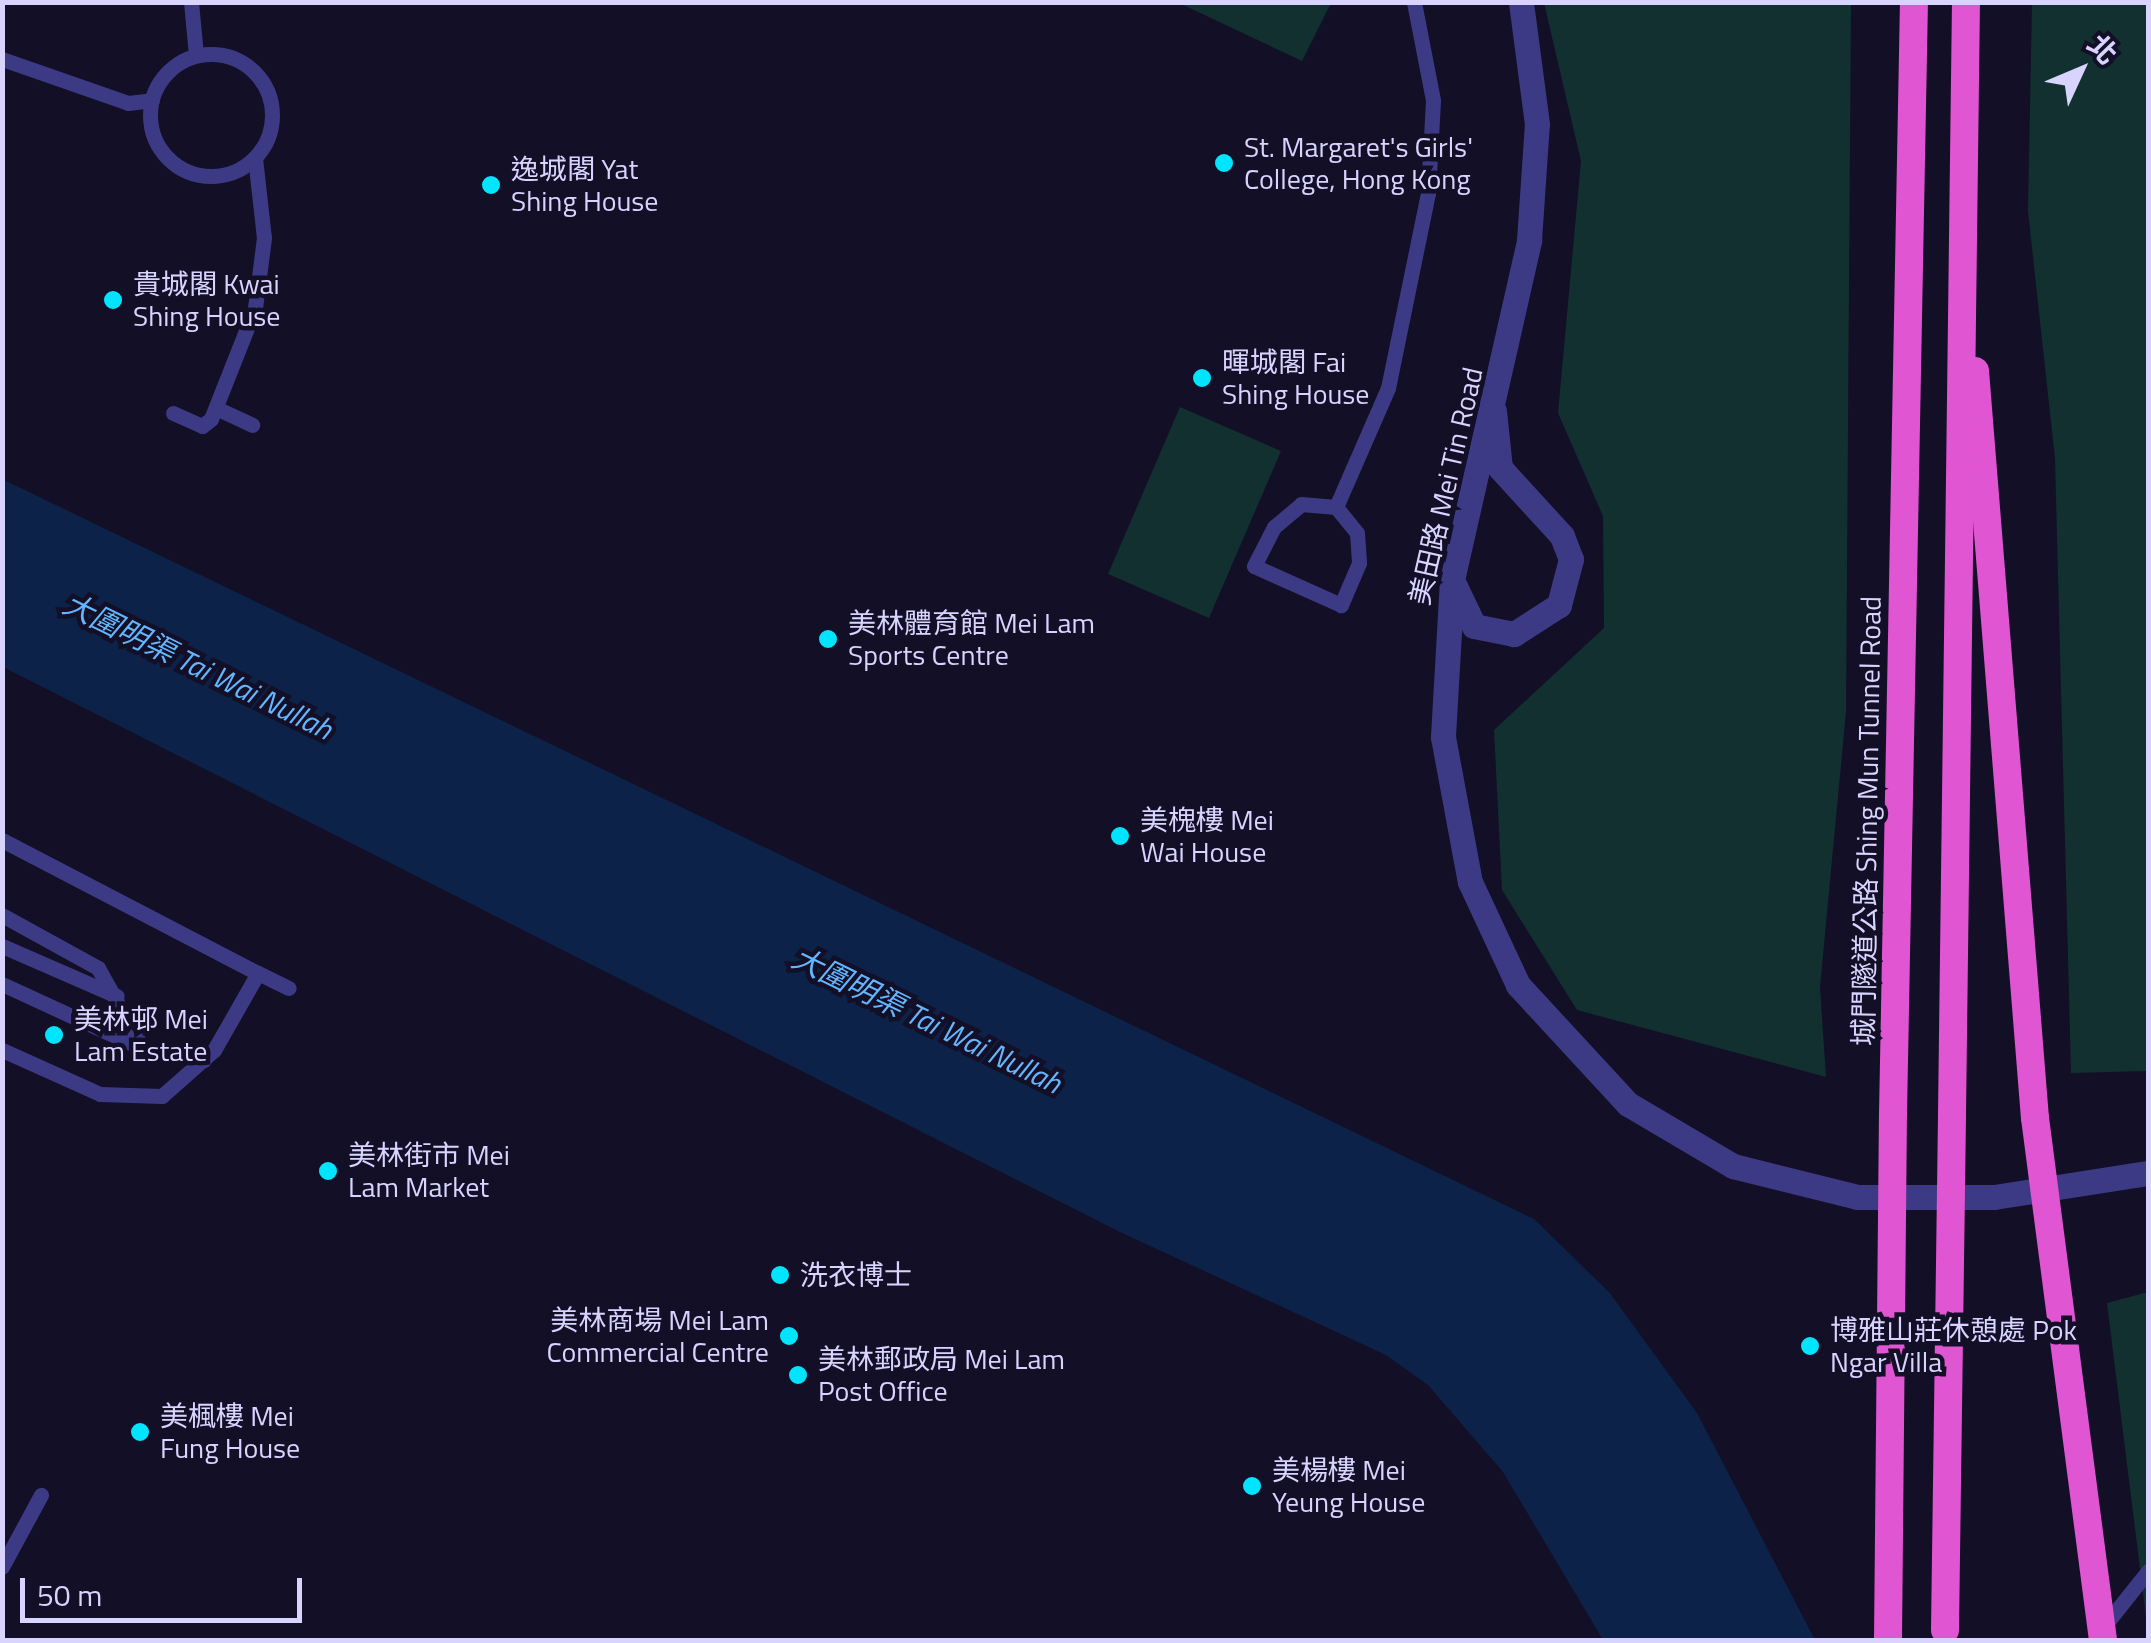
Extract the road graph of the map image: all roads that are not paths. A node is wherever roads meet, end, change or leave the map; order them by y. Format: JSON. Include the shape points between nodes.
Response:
{"nodes":[{"id":1,"x":191,"y":2,"type":"edge"},
{"id":2,"x":1414,"y":2,"type":"edge"},
{"id":3,"x":1521,"y":2,"type":"edge"},
{"id":4,"x":1914,"y":2,"type":"edge"},
{"id":5,"x":1966,"y":2,"type":"edge"},
{"id":6,"x":196,"y":55,"type":"junction"},
{"id":7,"x":2,"y":58,"type":"edge"},
{"id":8,"x":152,"y":100,"type":"junction"},
{"id":9,"x":255,"y":158,"type":"junction"},
{"id":10,"x":1961,"y":235,"type":"junction"},
{"id":11,"x":216,"y":408,"type":"junction"},
{"id":12,"x":1494,"y":411,"type":"junction"},
{"id":13,"x":173,"y":412,"type":"dead end"},
{"id":14,"x":252,"y":425,"type":"dead end"},
{"id":15,"x":1336,"y":507,"type":"junction"},
{"id":16,"x":1452,"y":580,"type":"junction"},
{"id":17,"x":2,"y":840,"type":"edge"},
{"id":18,"x":2,"y":915,"type":"edge"},
{"id":19,"x":2,"y":946,"type":"edge"},
{"id":20,"x":258,"y":973,"type":"junction"},
{"id":21,"x":2,"y":984,"type":"edge"},
{"id":22,"x":289,"y":988,"type":"dead end"},
{"id":23,"x":117,"y":996,"type":"junction"},
{"id":24,"x":142,"y":1049,"type":"junction"},
{"id":25,"x":2,"y":1050,"type":"edge"},
{"id":26,"x":204,"y":1060,"type":"junction"},
{"id":27,"x":2148,"y":1172,"type":"edge"},
{"id":28,"x":41,"y":1495,"type":"dead end"},
{"id":29,"x":2,"y":1567,"type":"edge"},
{"id":30,"x":2148,"y":1571,"type":"edge"},
{"id":31,"x":1888,"y":1640,"type":"edge"},
{"id":32,"x":1945,"y":1640,"type":"edge"},
{"id":33,"x":2092,"y":1640,"type":"edge"},
{"id":34,"x":2103,"y":1640,"type":"edge"}],
"edges":[{"from":1,"to":6,"type":"lane"},
{"from":2,"to":15,"type":"lane","via":[[1433,100],[1425,209],[1388,388]]},
{"from":3,"to":12,"type":"street","name":"美田路 Mei Tin Road","via":[[1536,166]]},
{"from":4,"to":31,"type":"highway","name":"城門隧道公路 Shing Mun Tunnel Road","bridge":true},
{"from":5,"to":10,"type":"highway"},
{"from":6,"to":8,"type":"lane","via":[[168,71]]},
{"from":6,"to":9,"type":"lane","via":[[232,57],[262,80],[273,115]]},
{"from":7,"to":8,"type":"lane","via":[[128,103]]},
{"from":8,"to":9,"type":"lane","via":[[158,144],[192,173],[236,171]]},
{"from":9,"to":11,"type":"lane","via":[[263,273]]},
{"from":10,"to":32,"type":"highway","bridge":true},
{"from":10,"to":34,"type":"highway","bridge":true,"via":[[2035,1118]]},
{"from":11,"to":13,"type":"lane","via":[[202,426]]},
{"from":11,"to":14,"type":"lane"},
{"from":12,"to":16,"type":"street","name":"美田路 Mei Tin Road"},
{"from":12,"to":16,"type":"street","via":[[1500,468],[1562,536],[1570,584],[1542,622],[1500,634],[1468,621]]},
{"from":15,"to":15,"type":"lane","via":[[1357,533],[1359,563],[1341,605],[1254,566],[1274,527],[1301,504]]},
{"from":16,"to":27,"type":"street","name":"美田路 Mei Tin Road","via":[[1443,737],[1470,882],[1518,984],[1628,1104],[1733,1166],[1857,1198],[1994,1197]]},
{"from":17,"to":20,"type":"lane"},
{"from":18,"to":23,"type":"lane","via":[[72,947]]},
{"from":19,"to":23,"type":"lane"},
{"from":20,"to":22,"type":"lane"},
{"from":20,"to":26,"type":"lane"},
{"from":21,"to":24,"type":"lane"},
{"from":23,"to":24,"type":"lane"},
{"from":24,"to":26,"type":"lane"},
{"from":25,"to":26,"type":"lane","via":[[126,1101],[162,1096]]},
{"from":28,"to":29,"type":"lane"},
{"from":30,"to":33,"type":"lane"}]}
